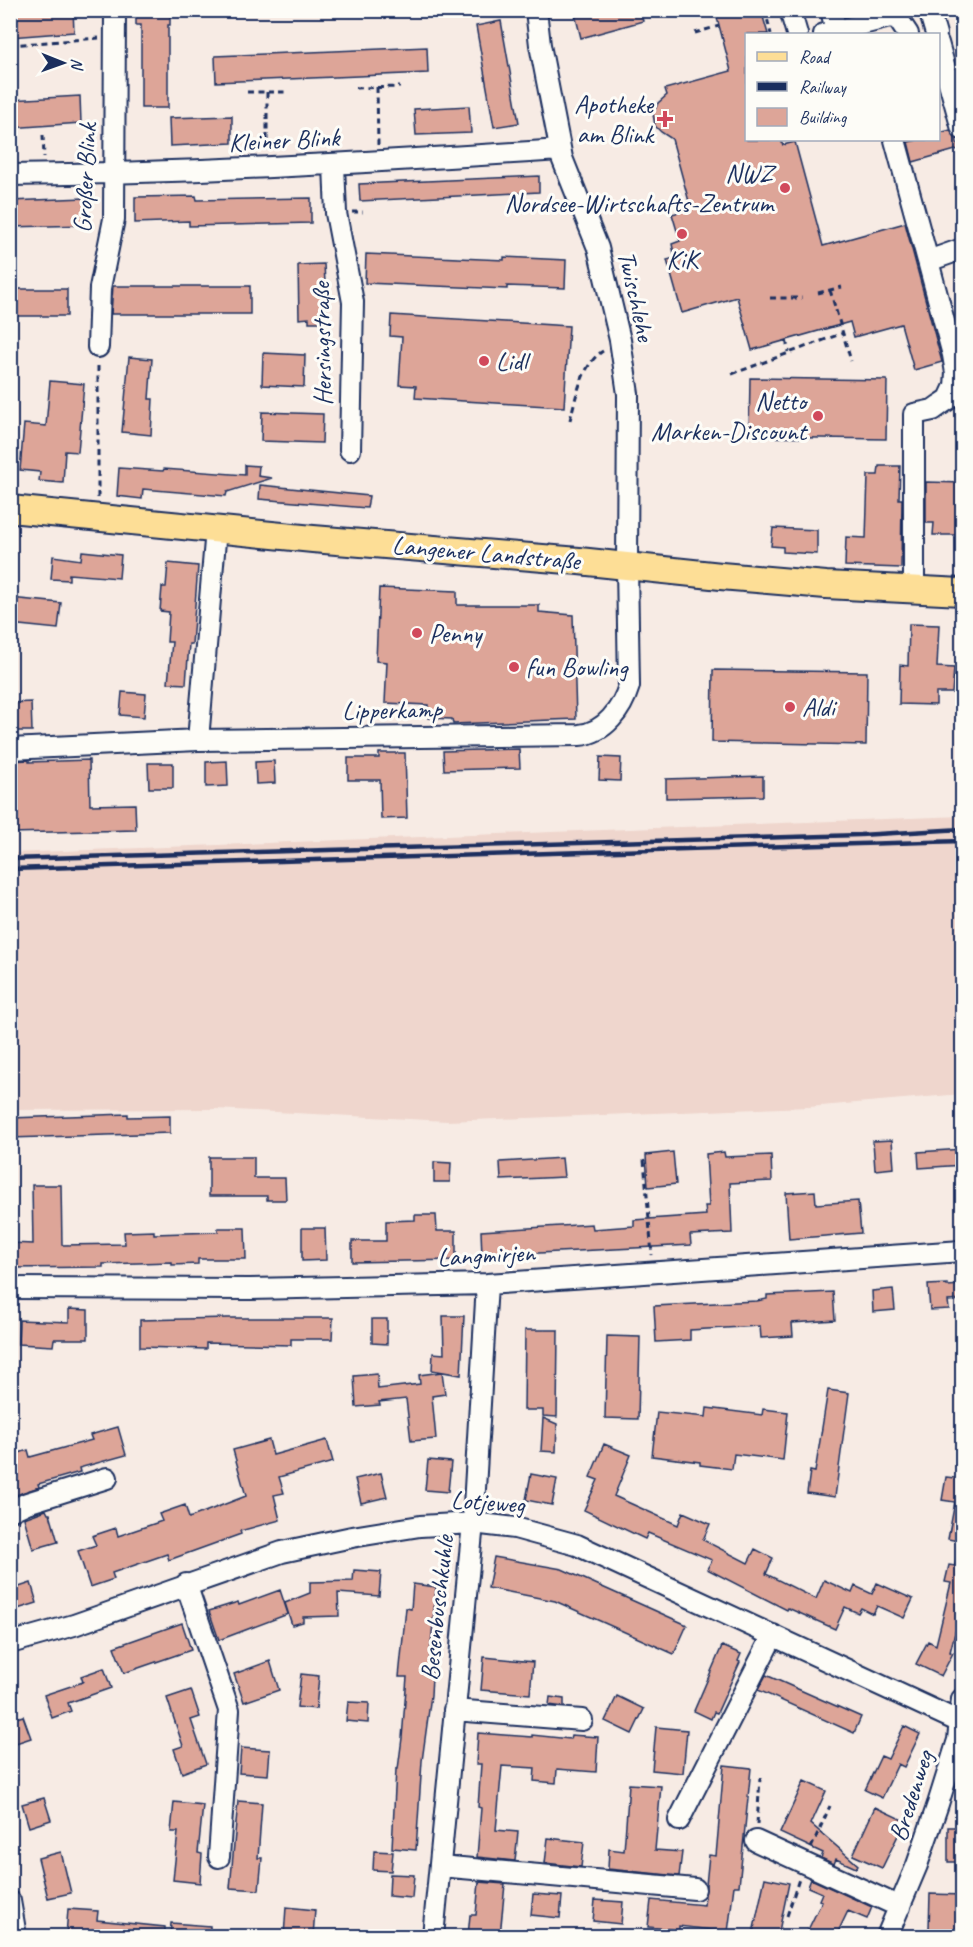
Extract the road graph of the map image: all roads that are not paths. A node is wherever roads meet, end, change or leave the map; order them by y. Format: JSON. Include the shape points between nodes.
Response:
{"nodes":[{"id":1,"x":115,"y":10,"type":"edge"},
{"id":2,"x":536,"y":10,"type":"edge"},
{"id":3,"x":790,"y":10,"type":"edge"},
{"id":4,"x":831,"y":10,"type":"edge"},
{"id":5,"x":929,"y":10,"type":"edge"},
{"id":6,"x":797,"y":33,"type":"edge"},
{"id":7,"x":830,"y":33,"type":"edge"},
{"id":8,"x":907,"y":33,"type":"edge"},
{"id":9,"x":936,"y":33,"type":"edge"},
{"id":10,"x":940,"y":47,"type":"edge"},
{"id":11,"x":963,"y":129,"type":"edge"},
{"id":12,"x":896,"y":141,"type":"edge"},
{"id":13,"x":560,"y":150,"type":"junction"},
{"id":14,"x":334,"y":165,"type":"junction"},
{"id":15,"x":116,"y":174,"type":"junction"},
{"id":16,"x":10,"y":175,"type":"edge"},
{"id":17,"x":963,"y":249,"type":"edge"},
{"id":18,"x":928,"y":261,"type":"junction"},
{"id":19,"x":98,"y":347,"type":"road end"},
{"id":20,"x":350,"y":450,"type":"dead end"},
{"id":21,"x":10,"y":509,"type":"edge"},
{"id":22,"x":216,"y":529,"type":"junction"},
{"id":23,"x":627,"y":566,"type":"junction"},
{"id":24,"x":914,"y":590,"type":"junction"},
{"id":25,"x":963,"y":592,"type":"edge"},
{"id":26,"x":198,"y":740,"type":"junction"},
{"id":27,"x":10,"y":749,"type":"edge"},
{"id":28,"x":963,"y":1251,"type":"edge"},
{"id":29,"x":487,"y":1284,"type":"junction"},
{"id":30,"x":10,"y":1288,"type":"edge"},
{"id":31,"x":107,"y":1478,"type":"dead end"},
{"id":32,"x":10,"y":1510,"type":"edge"},
{"id":33,"x":473,"y":1523,"type":"junction"},
{"id":34,"x":186,"y":1584,"type":"junction"},
{"id":35,"x":773,"y":1635,"type":"junction"},
{"id":36,"x":10,"y":1643,"type":"edge"},
{"id":37,"x":963,"y":1699,"type":"edge"},
{"id":38,"x":454,"y":1710,"type":"junction"},
{"id":39,"x":582,"y":1720,"type":"dead end"},
{"id":40,"x":961,"y":1722,"type":"edge"},
{"id":41,"x":680,"y":1820,"type":"dead end"},
{"id":42,"x":756,"y":1841,"type":"road end"},
{"id":43,"x":219,"y":1857,"type":"dead end"},
{"id":44,"x":440,"y":1866,"type":"junction"},
{"id":45,"x":695,"y":1889,"type":"dead end"},
{"id":46,"x":10,"y":1901,"type":"edge"},
{"id":47,"x":900,"y":1907,"type":"junction"},
{"id":48,"x":16,"y":1936,"type":"edge"},
{"id":49,"x":433,"y":1936,"type":"edge"},
{"id":50,"x":887,"y":1936,"type":"edge"}],
"edges":[{"from":1,"to":15,"type":"street","name":"Großer Blink"},
{"from":2,"to":13,"type":"street","name":"Twischlehe"},
{"from":3,"to":6,"type":"street"},
{"from":4,"to":7,"type":"street"},
{"from":5,"to":9,"type":"street"},
{"from":7,"to":8,"type":"street","via":[[890,17],[898,19]]},
{"from":10,"to":11,"type":"street"},
{"from":12,"to":18,"type":"street"},
{"from":13,"to":14,"type":"street","name":"Kleiner Blink"},
{"from":13,"to":23,"type":"street","name":"Twischlehe","via":[[598,248],[620,340],[628,394]]},
{"from":14,"to":15,"type":"street","name":"Kleiner Blink"},
{"from":14,"to":20,"type":"street","name":"Hersingstraße","via":[[336,213],[353,302]]},
{"from":15,"to":16,"type":"street","name":"Kleiner Blink"},
{"from":15,"to":19,"type":"street","name":"Großer Blink","via":[[114,219],[100,288]]},
{"from":17,"to":18,"type":"street"},
{"from":18,"to":24,"type":"street","via":[[956,374],[949,399],[933,410],[914,414]]},
{"from":21,"to":22,"type":"main road","name":"Langener Landstraße"},
{"from":22,"to":23,"type":"main road","name":"Langener Landstraße"},
{"from":22,"to":26,"type":"street"},
{"from":23,"to":24,"type":"main road","name":"Langener Landstraße"},
{"from":23,"to":26,"type":"street","name":"Lipperkamp","via":[[629,686],[625,701],[609,721],[590,734]]},
{"from":24,"to":25,"type":"main road","name":"Langener Landstraße"},
{"from":26,"to":27,"type":"street","name":"Lipperkamp"},
{"from":28,"to":29,"type":"street","name":"Langmirjen"},
{"from":29,"to":30,"type":"street","name":"Langmirjen","via":[[250,1289]]},
{"from":29,"to":33,"type":"street","name":"Besenbuschkuhle"},
{"from":31,"to":32,"type":"street"},
{"from":33,"to":34,"type":"street","name":"Lotjeweg","via":[[420,1526],[305,1547]]},
{"from":33,"to":35,"type":"street","name":"Lotjeweg","via":[[515,1528],[577,1545]]},
{"from":33,"to":38,"type":"street","name":"Besenbuschkuhle"},
{"from":34,"to":36,"type":"street","name":"Lotjeweg","via":[[74,1625]]},
{"from":34,"to":43,"type":"street","via":[[229,1710]]},
{"from":35,"to":40,"type":"street","name":"Lotjeweg"},
{"from":35,"to":41,"type":"street"},
{"from":37,"to":40,"type":"street","name":"Bredenweg"},
{"from":38,"to":39,"type":"street"},
{"from":38,"to":44,"type":"street","name":"Besenbuschkuhle"},
{"from":40,"to":47,"type":"street","name":"Bredenweg","via":[[938,1804]]},
{"from":42,"to":47,"type":"street"},
{"from":44,"to":45,"type":"street"},
{"from":44,"to":49,"type":"street","name":"Besenbuschkuhle"},
{"from":46,"to":48,"type":"street"},
{"from":47,"to":50,"type":"street","name":"Bredenweg"}]}
